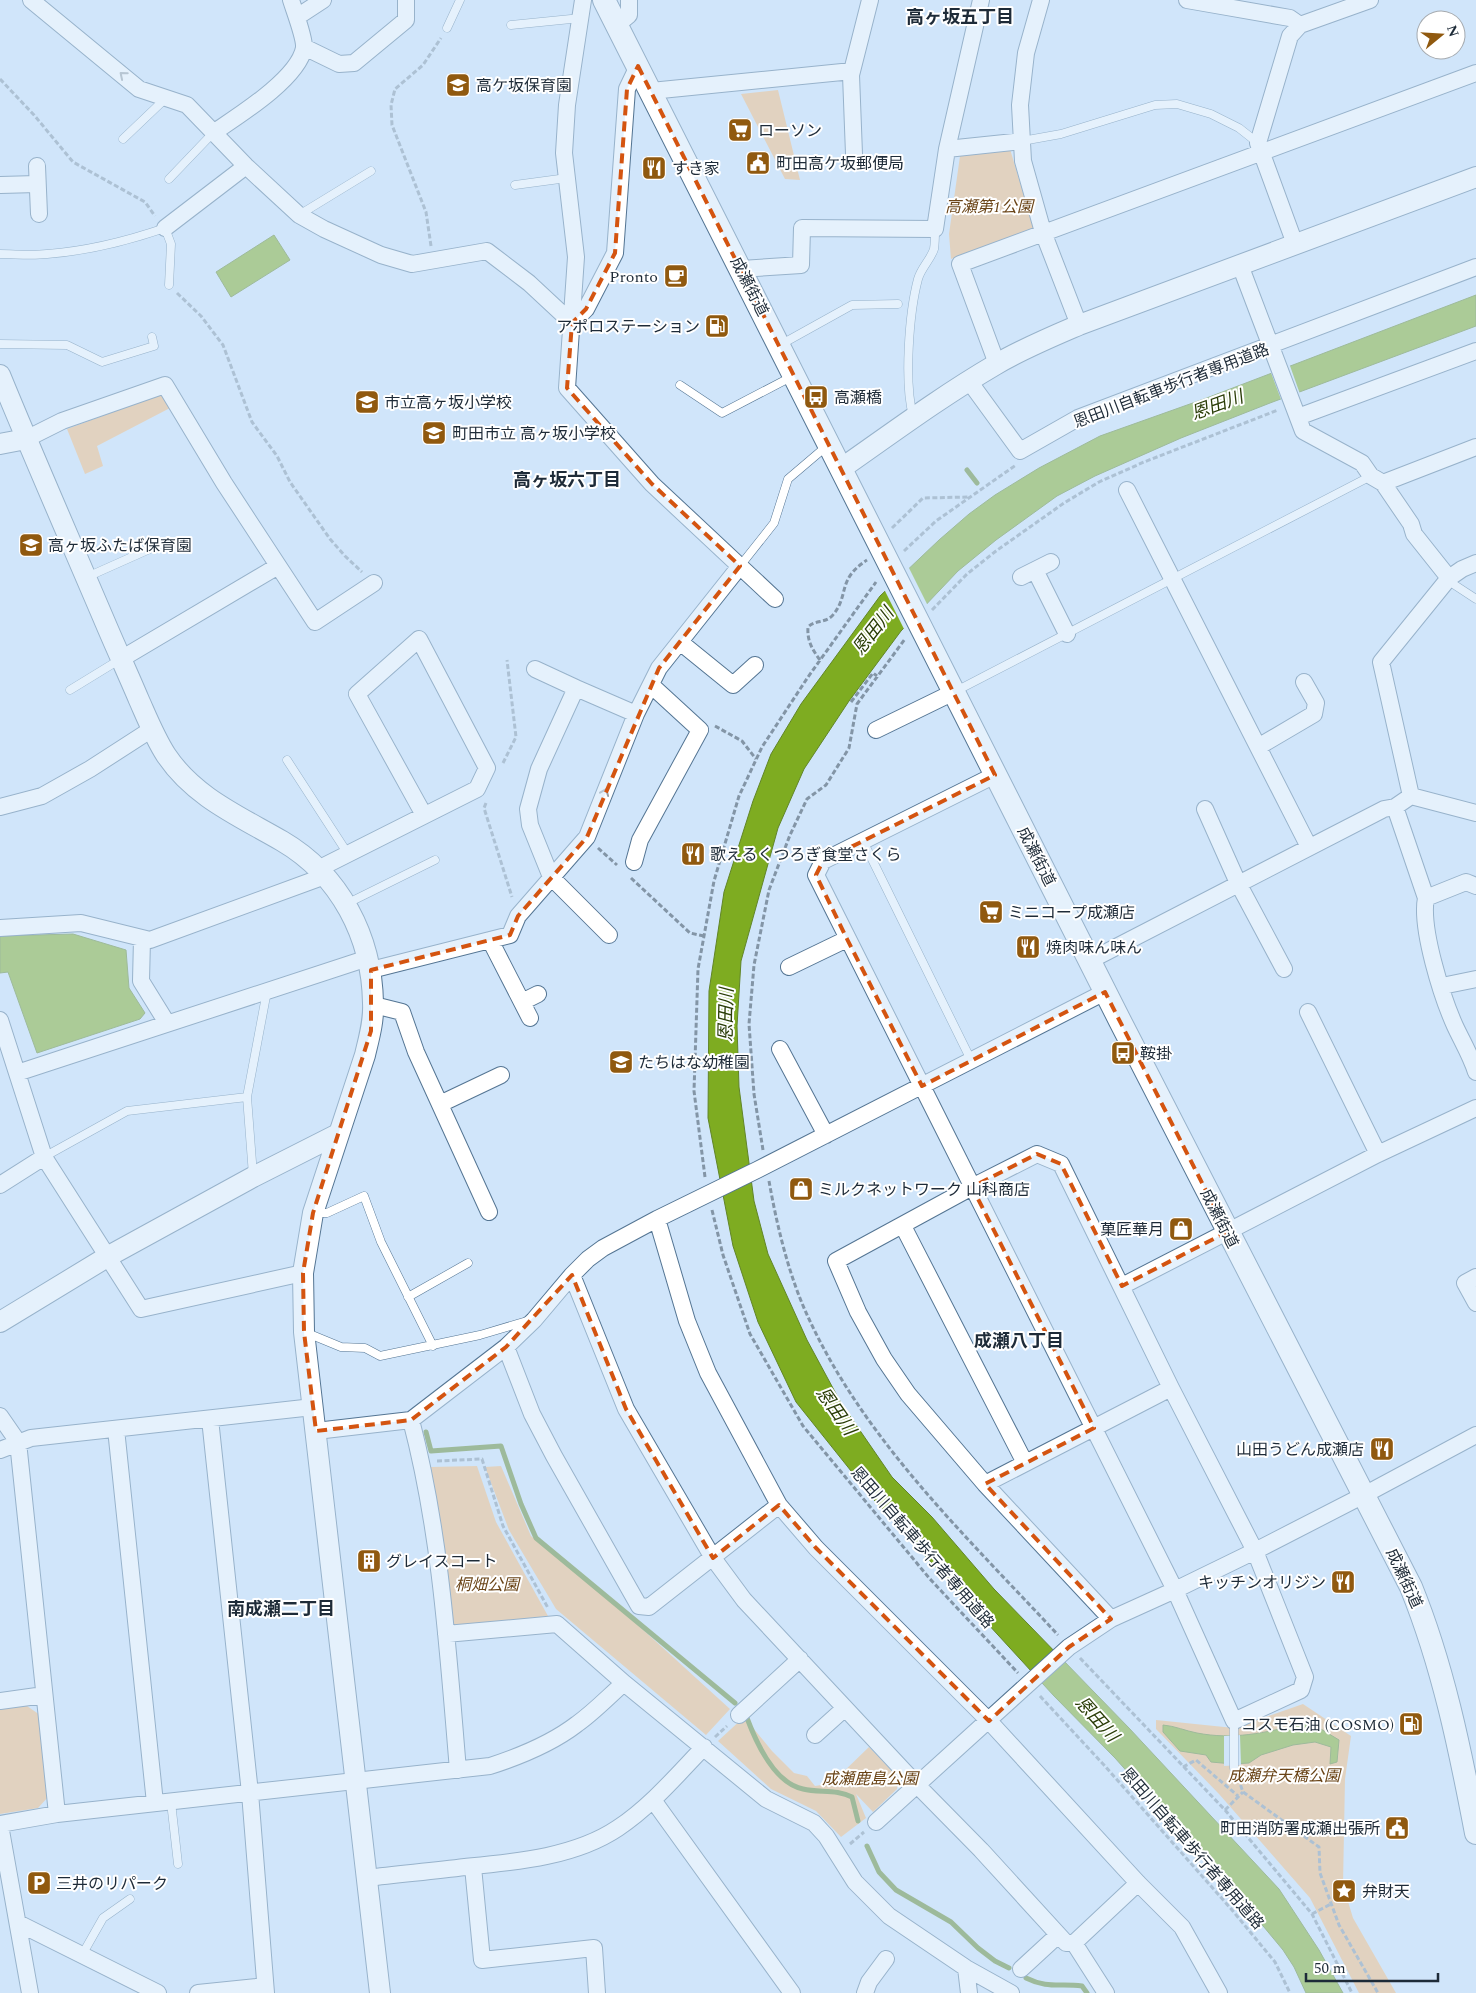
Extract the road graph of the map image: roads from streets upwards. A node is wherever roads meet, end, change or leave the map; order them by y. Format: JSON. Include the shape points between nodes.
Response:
{"nodes":[{"id":1,"x":31,"y":0,"type":"edge"},
{"id":2,"x":290,"y":0,"type":"edge"},
{"id":3,"x":323,"y":0,"type":"edge"},
{"id":4,"x":406,"y":0,"type":"edge"},
{"id":5,"x":584,"y":0,"type":"edge"},
{"id":6,"x":604,"y":0,"type":"edge"},
{"id":7,"x":629,"y":0,"type":"edge"},
{"id":8,"x":870,"y":0,"type":"edge"},
{"id":9,"x":981,"y":0,"type":"edge"},
{"id":10,"x":1041,"y":0,"type":"edge"},
{"id":11,"x":1186,"y":0,"type":"edge"},
{"id":12,"x":1370,"y":0,"type":"edge"},
{"id":13,"x":297,"y":17,"type":"junction"},
{"id":14,"x":618,"y":24,"type":"junction"},
{"id":15,"x":1300,"y":25,"type":"junction"},
{"id":16,"x":304,"y":47,"type":"junction"},
{"id":17,"x":638,"y":66,"type":"junction"},
{"id":18,"x":852,"y":71,"type":"junction"},
{"id":19,"x":1476,"y":74,"type":"edge"},
{"id":20,"x":651,"y":91,"type":"junction"},
{"id":21,"x":213,"y":134,"type":"junction"},
{"id":22,"x":1022,"y":141,"type":"junction"},
{"id":23,"x":1260,"y":148,"type":"junction"},
{"id":24,"x":947,"y":149,"type":"junction"},
{"id":25,"x":854,"y":154,"type":"dead end"},
{"id":26,"x":37,"y":166,"type":"dead end"},
{"id":27,"x":246,"y":166,"type":"junction"},
{"id":28,"x":1476,"y":177,"type":"edge"},
{"id":29,"x":38,"y":184,"type":"junction"},
{"id":30,"x":0,"y":185,"type":"edge"},
{"id":31,"x":39,"y":214,"type":"dead end"},
{"id":32,"x":165,"y":228,"type":"road end"},
{"id":33,"x":1043,"y":232,"type":"junction"},
{"id":34,"x":1296,"y":244,"type":"junction"},
{"id":35,"x":1240,"y":265,"type":"junction"},
{"id":36,"x":1476,"y":267,"type":"edge"},
{"id":37,"x":741,"y":269,"type":"junction"},
{"id":38,"x":572,"y":323,"type":"junction"},
{"id":39,"x":1079,"y":325,"type":"junction"},
{"id":40,"x":1270,"y":345,"type":"junction"},
{"id":41,"x":1476,"y":351,"type":"edge"},
{"id":42,"x":997,"y":364,"type":"junction"},
{"id":43,"x":0,"y":375,"type":"edge"},
{"id":44,"x":969,"y":381,"type":"junction"},
{"id":45,"x":1293,"y":406,"type":"junction"},
{"id":46,"x":26,"y":439,"type":"junction"},
{"id":47,"x":0,"y":444,"type":"edge"},
{"id":48,"x":1476,"y":447,"type":"edge"},
{"id":49,"x":842,"y":468,"type":"junction"},
{"id":50,"x":1377,"y":479,"type":"junction"},
{"id":51,"x":1127,"y":490,"type":"dead end"},
{"id":52,"x":1051,"y":562,"type":"dead end"},
{"id":53,"x":1476,"y":562,"type":"edge"},
{"id":54,"x":278,"y":566,"type":"junction"},
{"id":55,"x":740,"y":566,"type":"junction"},
{"id":56,"x":1448,"y":579,"type":"junction"},
{"id":57,"x":374,"y":584,"type":"road end"},
{"id":58,"x":775,"y":599,"type":"dead end"},
{"id":59,"x":1067,"y":634,"type":"road end"},
{"id":60,"x":680,"y":642,"type":"junction"},
{"id":61,"x":121,"y":659,"type":"junction"},
{"id":62,"x":755,"y":664,"type":"dead end"},
{"id":63,"x":535,"y":669,"type":"dead end"},
{"id":64,"x":1304,"y":682,"type":"dead end"},
{"id":65,"x":651,"y":685,"type":"junction"},
{"id":66,"x":576,"y":688,"type":"junction"},
{"id":67,"x":954,"y":692,"type":"junction"},
{"id":68,"x":636,"y":714,"type":"junction"},
{"id":69,"x":152,"y":729,"type":"junction"},
{"id":70,"x":876,"y":730,"type":"dead end"},
{"id":71,"x":1258,"y":747,"type":"junction"},
{"id":72,"x":996,"y":774,"type":"junction"},
{"id":73,"x":1411,"y":796,"type":"junction"},
{"id":74,"x":0,"y":807,"type":"edge"},
{"id":75,"x":1395,"y":807,"type":"junction"},
{"id":76,"x":1205,"y":809,"type":"dead end"},
{"id":77,"x":1476,"y":813,"type":"edge"},
{"id":78,"x":424,"y":815,"type":"junction"},
{"id":79,"x":1309,"y":847,"type":"junction"},
{"id":80,"x":628,"y":869,"type":"road end"},
{"id":81,"x":321,"y":872,"type":"junction"},
{"id":82,"x":551,"y":877,"type":"junction"},
{"id":83,"x":1238,"y":883,"type":"junction"},
{"id":84,"x":1476,"y":886,"type":"edge"},
{"id":85,"x":1426,"y":898,"type":"junction"},
{"id":86,"x":0,"y":928,"type":"edge"},
{"id":87,"x":609,"y":935,"type":"dead end"},
{"id":88,"x":142,"y":939,"type":"junction"},
{"id":89,"x":848,"y":939,"type":"junction"},
{"id":90,"x":490,"y":940,"type":"junction"},
{"id":91,"x":1089,"y":961,"type":"junction"},
{"id":92,"x":370,"y":964,"type":"junction"},
{"id":93,"x":789,"y":967,"type":"dead end"},
{"id":94,"x":1284,"y":969,"type":"dead end"},
{"id":95,"x":1476,"y":979,"type":"edge"},
{"id":96,"x":1442,"y":986,"type":"junction"},
{"id":97,"x":1105,"y":992,"type":"junction"},
{"id":98,"x":538,"y":994,"type":"dead end"},
{"id":99,"x":522,"y":1002,"type":"junction"},
{"id":100,"x":374,"y":1005,"type":"junction"},
{"id":101,"x":1308,"y":1012,"type":"dead end"},
{"id":102,"x":530,"y":1018,"type":"dead end"},
{"id":103,"x":0,"y":1020,"type":"edge"},
{"id":104,"x":167,"y":1023,"type":"junction"},
{"id":105,"x":780,"y":1049,"type":"dead end"},
{"id":106,"x":1476,"y":1072,"type":"edge"},
{"id":107,"x":17,"y":1073,"type":"junction"},
{"id":108,"x":501,"y":1075,"type":"dead end"},
{"id":109,"x":922,"y":1086,"type":"junction"},
{"id":110,"x":440,"y":1104,"type":"junction"},
{"id":111,"x":1476,"y":1108,"type":"edge"},
{"id":112,"x":338,"y":1134,"type":"junction"},
{"id":113,"x":826,"y":1135,"type":"junction"},
{"id":114,"x":1378,"y":1154,"type":"junction"},
{"id":115,"x":44,"y":1157,"type":"junction"},
{"id":116,"x":0,"y":1185,"type":"edge"},
{"id":117,"x":972,"y":1187,"type":"junction"},
{"id":118,"x":489,"y":1212,"type":"dead end"},
{"id":119,"x":657,"y":1219,"type":"junction"},
{"id":120,"x":901,"y":1228,"type":"junction"},
{"id":121,"x":1227,"y":1232,"type":"junction"},
{"id":122,"x":107,"y":1257,"type":"junction"},
{"id":123,"x":303,"y":1273,"type":"junction"},
{"id":124,"x":572,"y":1275,"type":"junction"},
{"id":125,"x":1476,"y":1277,"type":"edge"},
{"id":126,"x":1122,"y":1286,"type":"junction"},
{"id":127,"x":1476,"y":1303,"type":"edge"},
{"id":128,"x":0,"y":1322,"type":"edge"},
{"id":129,"x":506,"y":1346,"type":"junction"},
{"id":130,"x":1171,"y":1388,"type":"junction"},
{"id":131,"x":313,"y":1407,"type":"junction"},
{"id":132,"x":0,"y":1416,"type":"edge"},
{"id":133,"x":210,"y":1419,"type":"junction"},
{"id":134,"x":411,"y":1420,"type":"junction"},
{"id":135,"x":1094,"y":1428,"type":"junction"},
{"id":136,"x":116,"y":1429,"type":"junction"},
{"id":137,"x":316,"y":1431,"type":"junction"},
{"id":138,"x":1476,"y":1435,"type":"edge"},
{"id":139,"x":18,"y":1442,"type":"junction"},
{"id":140,"x":0,"y":1450,"type":"edge"},
{"id":141,"x":1025,"y":1463,"type":"junction"},
{"id":142,"x":985,"y":1484,"type":"junction"},
{"id":143,"x":1364,"y":1495,"type":"junction"},
{"id":144,"x":780,"y":1505,"type":"junction"},
{"id":145,"x":1255,"y":1551,"type":"junction"},
{"id":146,"x":713,"y":1558,"type":"junction"},
{"id":147,"x":1175,"y":1590,"type":"junction"},
{"id":148,"x":1111,"y":1619,"type":"junction"},
{"id":149,"x":446,"y":1634,"type":"junction"},
{"id":150,"x":800,"y":1660,"type":"junction"},
{"id":151,"x":624,"y":1682,"type":"junction"},
{"id":152,"x":44,"y":1696,"type":"junction"},
{"id":153,"x":0,"y":1700,"type":"edge"},
{"id":154,"x":845,"y":1708,"type":"junction"},
{"id":155,"x":739,"y":1715,"type":"road end"},
{"id":156,"x":989,"y":1721,"type":"junction"},
{"id":157,"x":815,"y":1734,"type":"dead end"},
{"id":158,"x":704,"y":1748,"type":"junction"},
{"id":159,"x":458,"y":1770,"type":"junction"},
{"id":160,"x":355,"y":1780,"type":"junction"},
{"id":161,"x":917,"y":1785,"type":"junction"},
{"id":162,"x":250,"y":1793,"type":"junction"},
{"id":163,"x":653,"y":1800,"type":"junction"},
{"id":164,"x":163,"y":1802,"type":"junction"},
{"id":165,"x":57,"y":1814,"type":"junction"},
{"id":166,"x":876,"y":1822,"type":"road end"},
{"id":167,"x":0,"y":1824,"type":"edge"},
{"id":168,"x":1476,"y":1833,"type":"edge"},
{"id":169,"x":472,"y":1867,"type":"junction"},
{"id":170,"x":367,"y":1878,"type":"junction"},
{"id":171,"x":1138,"y":1883,"type":"junction"},
{"id":172,"x":18,"y":1923,"type":"junction"},
{"id":173,"x":1058,"y":1934,"type":"junction"},
{"id":174,"x":1074,"y":1943,"type":"junction"},
{"id":175,"x":886,"y":1959,"type":"dead end"},
{"id":176,"x":966,"y":1968,"type":"junction"},
{"id":177,"x":1021,"y":1969,"type":"dead end"},
{"id":178,"x":266,"y":1989,"type":"edge"},
{"id":179,"x":30,"y":1993,"type":"edge"},
{"id":180,"x":158,"y":1993,"type":"edge"},
{"id":181,"x":198,"y":1993,"type":"edge"},
{"id":182,"x":380,"y":1993,"type":"edge"},
{"id":183,"x":597,"y":1993,"type":"edge"},
{"id":184,"x":792,"y":1993,"type":"edge"},
{"id":185,"x":864,"y":1993,"type":"edge"},
{"id":186,"x":969,"y":1993,"type":"edge"},
{"id":187,"x":1011,"y":1993,"type":"edge"},
{"id":188,"x":1106,"y":1993,"type":"edge"},
{"id":189,"x":1219,"y":1993,"type":"edge"}],
"edges":[{"from":21,"to":1,"type":"street","one_way":true,"via":[[187,105],[140,89]]},
{"from":2,"to":13,"type":"street"},
{"from":3,"to":13,"type":"street"},
{"from":4,"to":16,"type":"street","via":[[406,20],[354,63],[339,64]]},
{"from":5,"to":38,"type":"street","via":[[567,105],[564,153],[576,257]]},
{"from":6,"to":14,"type":"main road","name":"成瀬街道"},
{"from":7,"to":14,"type":"street","via":[[629,15]]},
{"from":8,"to":18,"type":"street"},
{"from":9,"to":24,"type":"street"},
{"from":10,"to":22,"type":"street","via":[[1026,54],[1020,105]]},
{"from":11,"to":15,"type":"street","via":[[1290,18]]},
{"from":12,"to":15,"type":"street"},
{"from":13,"to":16,"type":"street"},
{"from":14,"to":17,"type":"main road","name":"成瀬街道"},
{"from":15,"to":23,"type":"street","via":[[1290,36]]},
{"from":16,"to":21,"type":"street","via":[[290,73],[269,94]]},
{"from":17,"to":20,"type":"main road","name":"成瀬街道"},
{"from":17,"to":38,"type":"street","via":[[627,89],[615,253],[586,309]]},
{"from":18,"to":20,"type":"street"},
{"from":18,"to":25,"type":"street"},
{"from":19,"to":23,"type":"street"},
{"from":20,"to":37,"type":"main road","name":"成瀬街道"},
{"from":21,"to":27,"type":"street"},
{"from":22,"to":24,"type":"street"},
{"from":22,"to":33,"type":"street","via":[[1023,161]]},
{"from":23,"to":33,"type":"street"},
{"from":23,"to":34,"type":"street"},
{"from":24,"to":37,"type":"street","via":[[935,230],[802,228],[801,265]]},
{"from":26,"to":29,"type":"street"},
{"from":27,"to":32,"type":"street"},
{"from":27,"to":38,"type":"street","via":[[299,215],[381,255],[412,264],[487,251],[529,283]]},
{"from":28,"to":34,"type":"street"},
{"from":29,"to":30,"type":"street"},
{"from":29,"to":31,"type":"street"},
{"from":33,"to":39,"type":"street"},
{"from":33,"to":42,"type":"street","via":[[960,264]]},
{"from":34,"to":35,"type":"street"},
{"from":35,"to":39,"type":"street"},
{"from":35,"to":40,"type":"street"},
{"from":36,"to":40,"type":"street"},
{"from":37,"to":49,"type":"main road","name":"成瀬街道"},
{"from":38,"to":55,"type":"street","via":[[568,388],[652,484]]},
{"from":39,"to":42,"type":"street"},
{"from":40,"to":44,"type":"street","via":[[1078,418],[1020,451]]},
{"from":40,"to":45,"type":"street"},
{"from":41,"to":45,"type":"street"},
{"from":42,"to":44,"type":"street"},
{"from":43,"to":46,"type":"street"},
{"from":44,"to":49,"type":"street"},
{"from":45,"to":50,"type":"street","via":[[1303,431],[1362,462]]},
{"from":46,"to":47,"type":"street"},
{"from":46,"to":54,"type":"street","via":[[62,421],[165,385]]},
{"from":46,"to":61,"type":"street"},
{"from":48,"to":50,"type":"street"},
{"from":49,"to":67,"type":"main road","name":"成瀬街道","via":[[891,568],[923,616]]},
{"from":50,"to":56,"type":"street"},
{"from":51,"to":71,"type":"street"},
{"from":52,"to":59,"type":"street","via":[[1028,574]]},
{"from":53,"to":56,"type":"street"},
{"from":54,"to":57,"type":"street","via":[[315,622]]},
{"from":54,"to":61,"type":"street"},
{"from":55,"to":58,"type":"street"},
{"from":55,"to":60,"type":"street"},
{"from":56,"to":73,"type":"street","via":[[1381,662]]},
{"from":60,"to":62,"type":"street","via":[[733,685]]},
{"from":60,"to":65,"type":"street","via":[[659,668]]},
{"from":61,"to":69,"type":"street"},
{"from":63,"to":66,"type":"street"},
{"from":64,"to":71,"type":"street","via":[[1316,703],[1314,714]]},
{"from":65,"to":68,"type":"street"},
{"from":65,"to":80,"type":"street","via":[[700,730],[640,840]]},
{"from":66,"to":68,"type":"street"},
{"from":66,"to":82,"type":"street","via":[[539,769],[528,809],[530,825]]},
{"from":67,"to":70,"type":"street"},
{"from":67,"to":72,"type":"main road","name":"成瀬街道"},
{"from":82,"to":68,"type":"street","one_way":true,"via":[[586,837]]},
{"from":69,"to":74,"type":"street","via":[[42,796]]},
{"from":69,"to":81,"type":"street","via":[[166,755],[202,794],[299,852]]},
{"from":71,"to":79,"type":"street"},
{"from":72,"to":89,"type":"street","via":[[823,862],[816,875]]},
{"from":72,"to":91,"type":"main road","name":"成瀬街道"},
{"from":73,"to":75,"type":"street"},
{"from":73,"to":77,"type":"street"},
{"from":75,"to":79,"type":"street","via":[[1384,809]]},
{"from":75,"to":85,"type":"street"},
{"from":76,"to":83,"type":"street"},
{"from":78,"to":78,"type":"street","via":[[477,789],[488,768],[419,639],[357,694]]},
{"from":78,"to":81,"type":"street","via":[[348,854]]},
{"from":79,"to":83,"type":"street"},
{"from":81,"to":88,"type":"street","via":[[150,940]]},
{"from":81,"to":92,"type":"street","via":[[346,904]]},
{"from":82,"to":87,"type":"street"},
{"from":82,"to":90,"type":"street","via":[[518,916],[510,935]]},
{"from":83,"to":91,"type":"street"},
{"from":83,"to":94,"type":"street"},
{"from":84,"to":85,"type":"street","via":[[1466,882]]},
{"from":85,"to":96,"type":"street","via":[[1424,908],[1429,948]]},
{"from":86,"to":88,"type":"street","via":[[81,923]]},
{"from":88,"to":104,"type":"street","via":[[141,981]]},
{"from":89,"to":93,"type":"street"},
{"from":89,"to":109,"type":"street"},
{"from":90,"to":92,"type":"street"},
{"from":90,"to":99,"type":"street"},
{"from":91,"to":97,"type":"main road","name":"成瀬街道"},
{"from":92,"to":100,"type":"street"},
{"from":92,"to":104,"type":"street","via":[[267,990]]},
{"from":95,"to":96,"type":"street"},
{"from":96,"to":106,"type":"street"},
{"from":97,"to":109,"type":"street"},
{"from":97,"to":121,"type":"main road","name":"成瀬街道"},
{"from":98,"to":99,"type":"street"},
{"from":99,"to":102,"type":"street"},
{"from":100,"to":110,"type":"street","via":[[402,1012]]},
{"from":100,"to":112,"type":"street","via":[[365,1055]]},
{"from":101,"to":114,"type":"street"},
{"from":103,"to":107,"type":"street"},
{"from":104,"to":107,"type":"street"},
{"from":105,"to":113,"type":"street"},
{"from":107,"to":115,"type":"street"},
{"from":108,"to":110,"type":"street"},
{"from":109,"to":113,"type":"street"},
{"from":109,"to":117,"type":"street"},
{"from":110,"to":118,"type":"street"},
{"from":111,"to":114,"type":"street"},
{"from":112,"to":122,"type":"street"},
{"from":112,"to":123,"type":"street","via":[[313,1213]]},
{"from":113,"to":119,"type":"street"},
{"from":114,"to":121,"type":"street"},
{"from":115,"to":116,"type":"street"},
{"from":115,"to":122,"type":"street"},
{"from":117,"to":120,"type":"street"},
{"from":117,"to":126,"type":"street","via":[[1037,1154],[1061,1164]]},
{"from":117,"to":135,"type":"street"},
{"from":119,"to":124,"type":"street","via":[[603,1248]]},
{"from":119,"to":144,"type":"street","via":[[687,1321],[708,1373]]},
{"from":120,"to":141,"type":"street","via":[[905,1230]]},
{"from":120,"to":142,"type":"street","via":[[836,1262],[862,1320],[908,1394]]},
{"from":121,"to":126,"type":"street"},
{"from":121,"to":143,"type":"main road","name":"成瀬街道"},
{"from":122,"to":123,"type":"street","via":[[141,1309]]},
{"from":122,"to":128,"type":"street"},
{"from":123,"to":131,"type":"street","via":[[304,1332]]},
{"from":124,"to":129,"type":"street","via":[[534,1320]]},
{"from":124,"to":146,"type":"street","via":[[626,1409]]},
{"from":125,"to":127,"type":"street","via":[[1465,1283]]},
{"from":126,"to":130,"type":"street"},
{"from":129,"to":134,"type":"street"},
{"from":129,"to":146,"type":"street","via":[[532,1414],[639,1606],[649,1607]]},
{"from":130,"to":135,"type":"street"},
{"from":130,"to":145,"type":"street"},
{"from":131,"to":133,"type":"street"},
{"from":131,"to":137,"type":"street"},
{"from":132,"to":139,"type":"street"},
{"from":133,"to":136,"type":"street"},
{"from":133,"to":162,"type":"street"},
{"from":134,"to":137,"type":"street"},
{"from":134,"to":149,"type":"street","via":[[433,1520]]},
{"from":135,"to":141,"type":"street"},
{"from":135,"to":147,"type":"street"},
{"from":136,"to":139,"type":"street"},
{"from":136,"to":164,"type":"street"},
{"from":137,"to":160,"type":"street"},
{"from":138,"to":143,"type":"street"},
{"from":139,"to":140,"type":"street"},
{"from":139,"to":152,"type":"street"},
{"from":141,"to":142,"type":"street"},
{"from":142,"to":148,"type":"street"},
{"from":143,"to":145,"type":"street"},
{"from":143,"to":168,"type":"main road","name":"成瀬街道","via":[[1411,1586],[1431,1639],[1448,1697]]},
{"from":144,"to":146,"type":"street"},
{"from":144,"to":156,"type":"street","via":[[816,1548]]},
{"from":145,"to":147,"type":"street"},
{"from":145,"to":147,"type":"street","via":[[1305,1677],[1301,1690],[1234,1721]]},
{"from":146,"to":150,"type":"street","via":[[744,1600]]},
{"from":147,"to":148,"type":"street"},
{"from":148,"to":156,"type":"street","via":[[1069,1647]]},
{"from":149,"to":151,"type":"street","via":[[557,1624]]},
{"from":149,"to":159,"type":"street"},
{"from":150,"to":154,"type":"street"},
{"from":150,"to":155,"type":"street"},
{"from":151,"to":158,"type":"street"},
{"from":151,"to":159,"type":"street","via":[[578,1724],[546,1744],[490,1766]]},
{"from":152,"to":153,"type":"street"},
{"from":152,"to":165,"type":"street"},
{"from":154,"to":157,"type":"street"},
{"from":154,"to":161,"type":"street"},
{"from":156,"to":161,"type":"street"},
{"from":156,"to":171,"type":"street"},
{"from":158,"to":163,"type":"street"},
{"from":158,"to":176,"type":"street","via":[[766,1799],[814,1823],[855,1882],[889,1916]]},
{"from":159,"to":160,"type":"street"},
{"from":160,"to":162,"type":"street"},
{"from":160,"to":170,"type":"street"},
{"from":161,"to":166,"type":"street"},
{"from":161,"to":173,"type":"street"},
{"from":162,"to":164,"type":"street"},
{"from":162,"to":178,"type":"street"},
{"from":163,"to":169,"type":"street","via":[[618,1828],[598,1839],[524,1861]]},
{"from":163,"to":184,"type":"street"},
{"from":164,"to":165,"type":"street"},
{"from":165,"to":167,"type":"street"},
{"from":167,"to":172,"type":"street"},
{"from":169,"to":170,"type":"street"},
{"from":169,"to":183,"type":"street","via":[[482,1960],[594,1948]]},
{"from":170,"to":182,"type":"street"},
{"from":171,"to":174,"type":"street"},
{"from":171,"to":189,"type":"street","via":[[1182,1927]]},
{"from":172,"to":179,"type":"street"},
{"from":172,"to":180,"type":"street"},
{"from":173,"to":174,"type":"street","via":[[1066,1943]]},
{"from":173,"to":177,"type":"street"},
{"from":174,"to":188,"type":"street"},
{"from":175,"to":185,"type":"street","via":[[880,1979]]},
{"from":176,"to":186,"type":"street"},
{"from":176,"to":187,"type":"street"},
{"from":178,"to":181,"type":"street"}]}
